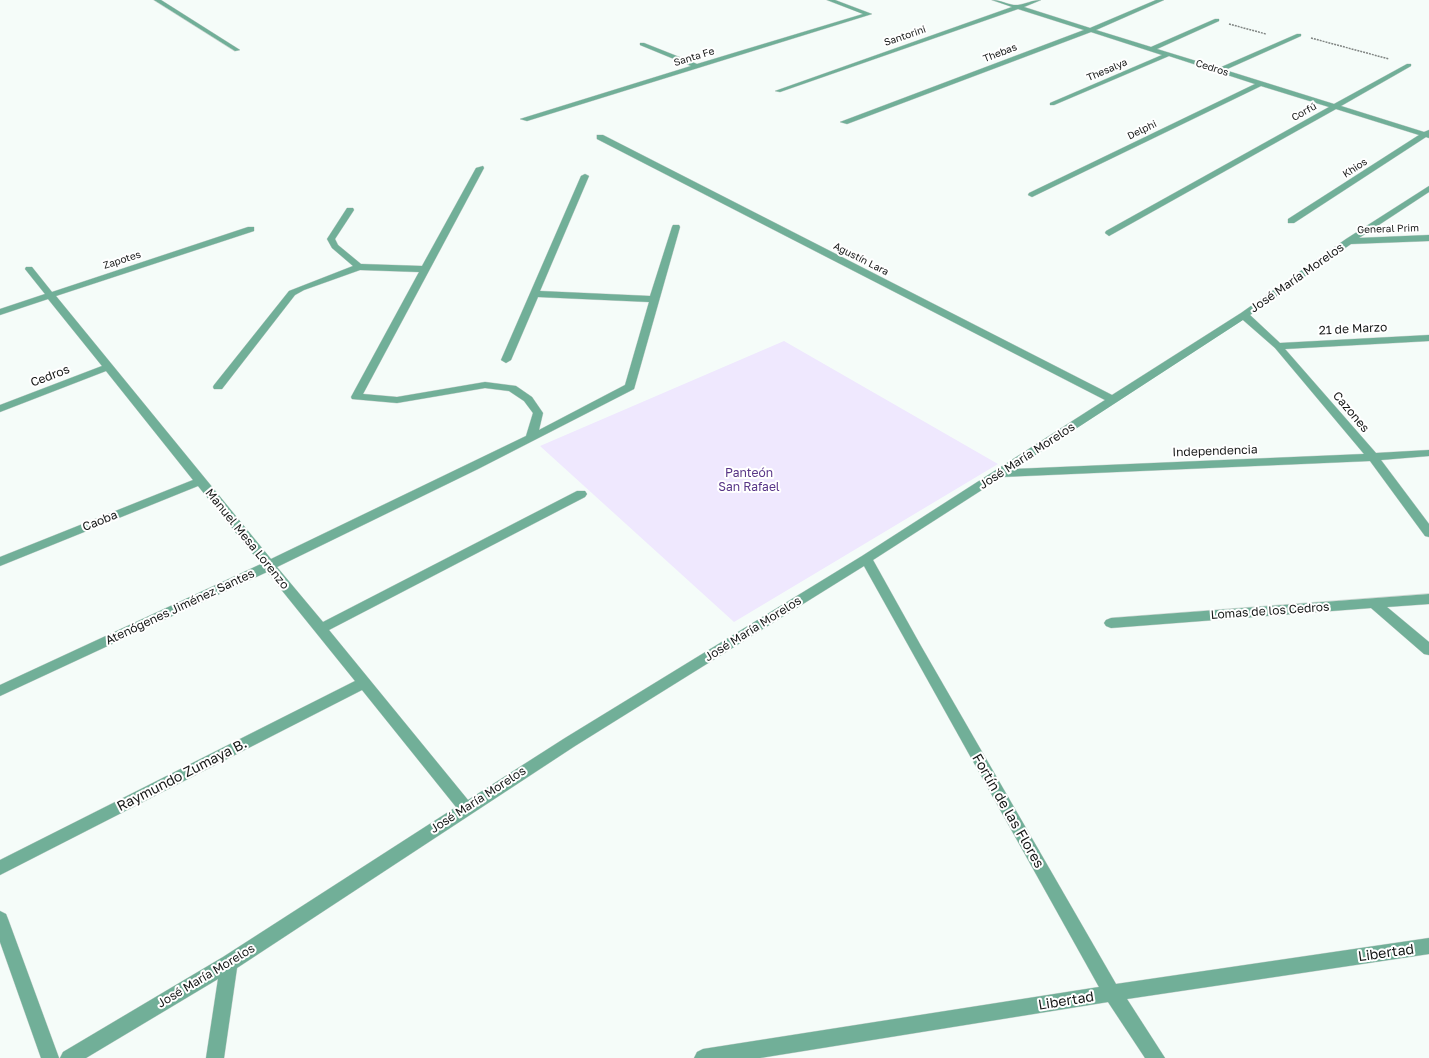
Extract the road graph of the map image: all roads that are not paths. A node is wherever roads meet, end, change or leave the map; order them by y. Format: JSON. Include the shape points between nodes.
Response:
{"nodes":[{"id":1,"x":157,"y":0,"type":"edge"},
{"id":2,"x":830,"y":0,"type":"edge"},
{"id":3,"x":995,"y":0,"type":"edge"},
{"id":4,"x":1038,"y":0,"type":"edge"},
{"id":5,"x":1161,"y":0,"type":"edge"},
{"id":6,"x":1018,"y":7,"type":"junction"},
{"id":7,"x":1216,"y":20,"type":"road end"},
{"id":8,"x":1090,"y":30,"type":"junction"},
{"id":9,"x":1299,"y":35,"type":"road end"},
{"id":10,"x":642,"y":44,"type":"dead end"},
{"id":11,"x":1151,"y":49,"type":"junction"},
{"id":12,"x":237,"y":50,"type":"dead end"},
{"id":13,"x":1169,"y":54,"type":"junction"},
{"id":14,"x":1409,"y":65,"type":"road end"},
{"id":15,"x":696,"y":66,"type":"junction"},
{"id":16,"x":1220,"y":70,"type":"junction"},
{"id":17,"x":1261,"y":83,"type":"junction"},
{"id":18,"x":778,"y":91,"type":"dead end"},
{"id":19,"x":1052,"y":104,"type":"dead end"},
{"id":20,"x":1335,"y":106,"type":"junction"},
{"id":21,"x":524,"y":119,"type":"dead end"},
{"id":22,"x":844,"y":122,"type":"dead end"},
{"id":23,"x":1428,"y":134,"type":"edge"},
{"id":24,"x":600,"y":137,"type":"dead end"},
{"id":25,"x":480,"y":168,"type":"dead end"},
{"id":26,"x":585,"y":176,"type":"dead end"},
{"id":27,"x":1429,"y":188,"type":"edge"},
{"id":28,"x":1032,"y":195,"type":"dead end"},
{"id":29,"x":350,"y":210,"type":"dead end"},
{"id":30,"x":1291,"y":221,"type":"dead end"},
{"id":31,"x":676,"y":227,"type":"dead end"},
{"id":32,"x":251,"y":229,"type":"dead end"},
{"id":33,"x":1109,"y":234,"type":"dead end"},
{"id":34,"x":1429,"y":238,"type":"edge"},
{"id":35,"x":1349,"y":241,"type":"junction"},
{"id":36,"x":359,"y":267,"type":"junction"},
{"id":37,"x":29,"y":269,"type":"dead end"},
{"id":38,"x":425,"y":269,"type":"junction"},
{"id":39,"x":534,"y":294,"type":"junction"},
{"id":40,"x":50,"y":296,"type":"junction"},
{"id":41,"x":654,"y":299,"type":"junction"},
{"id":42,"x":0,"y":312,"type":"edge"},
{"id":43,"x":1244,"y":315,"type":"junction"},
{"id":44,"x":1429,"y":338,"type":"edge"},
{"id":45,"x":1278,"y":346,"type":"junction"},
{"id":46,"x":506,"y":360,"type":"dead end"},
{"id":47,"x":108,"y":367,"type":"junction"},
{"id":48,"x":218,"y":387,"type":"dead end"},
{"id":49,"x":1113,"y":400,"type":"junction"},
{"id":50,"x":0,"y":409,"type":"edge"},
{"id":51,"x":531,"y":438,"type":"junction"},
{"id":52,"x":1429,"y":453,"type":"edge"},
{"id":53,"x":1373,"y":457,"type":"junction"},
{"id":54,"x":1001,"y":473,"type":"junction"},
{"id":55,"x":200,"y":481,"type":"junction"},
{"id":56,"x":581,"y":494,"type":"dead end"},
{"id":57,"x":1429,"y":533,"type":"edge"},
{"id":58,"x":866,"y":559,"type":"junction"},
{"id":59,"x":0,"y":562,"type":"edge"},
{"id":60,"x":269,"y":566,"type":"junction"},
{"id":61,"x":1429,"y":599,"type":"edge"},
{"id":62,"x":1374,"y":603,"type":"junction"},
{"id":63,"x":1112,"y":623,"type":"dead end"},
{"id":64,"x":320,"y":629,"type":"junction"},
{"id":65,"x":1429,"y":650,"type":"edge"},
{"id":66,"x":364,"y":683,"type":"junction"},
{"id":67,"x":0,"y":690,"type":"edge"},
{"id":68,"x":466,"y":808,"type":"junction"},
{"id":69,"x":0,"y":868,"type":"edge"},
{"id":70,"x":0,"y":919,"type":"edge"},
{"id":71,"x":1429,"y":946,"type":"edge"},
{"id":72,"x":229,"y":963,"type":"junction"},
{"id":73,"x":1112,"y":993,"type":"junction"},
{"id":74,"x":50,"y":1058,"type":"edge"},
{"id":75,"x":69,"y":1058,"type":"edge"},
{"id":76,"x":215,"y":1058,"type":"edge"},
{"id":77,"x":703,"y":1058,"type":"edge"},
{"id":78,"x":1156,"y":1058,"type":"edge"}],
"edges":[{"from":1,"to":12,"type":"street"},
{"from":2,"to":15,"type":"street","name":"Santa Fe","via":[[869,14]]},
{"from":3,"to":6,"type":"street","name":"Cedros"},
{"from":4,"to":6,"type":"street","name":"Santorini"},
{"from":5,"to":8,"type":"street","name":"Thebas"},
{"from":6,"to":8,"type":"street","name":"Cedros"},
{"from":6,"to":18,"type":"street","name":"Santorini"},
{"from":7,"to":11,"type":"street"},
{"from":8,"to":11,"type":"street","name":"Cedros"},
{"from":8,"to":22,"type":"street","name":"Thebas"},
{"from":9,"to":16,"type":"street"},
{"from":10,"to":15,"type":"street"},
{"from":11,"to":13,"type":"street","name":"Cedros"},
{"from":13,"to":16,"type":"street","name":"Cedros"},
{"from":13,"to":19,"type":"street","name":"Thesalya"},
{"from":14,"to":20,"type":"street","name":"Corfú"},
{"from":15,"to":21,"type":"street","name":"Santa Fe"},
{"from":16,"to":17,"type":"street","name":"Cedros"},
{"from":17,"to":20,"type":"street","name":"Cedros"},
{"from":17,"to":28,"type":"street","name":"Delphi"},
{"from":20,"to":23,"type":"street","name":"Cedros"},
{"from":20,"to":33,"type":"street","name":"Corfú"},
{"from":23,"to":30,"type":"street","name":"Khios"},
{"from":24,"to":49,"type":"street","name":"Agustín Lara"},
{"from":25,"to":38,"type":"street"},
{"from":26,"to":39,"type":"street"},
{"from":27,"to":35,"type":"street","name":"José María Morelos"},
{"from":29,"to":36,"type":"street","via":[[331,239],[335,246]]},
{"from":31,"to":41,"type":"street","name":"Atenógenes Jiménez Santes"},
{"from":32,"to":40,"type":"street","name":"Zapotes"},
{"from":34,"to":35,"type":"street","name":"General Prim"},
{"from":35,"to":43,"type":"street","name":"José María Morelos"},
{"from":36,"to":38,"type":"street"},
{"from":36,"to":48,"type":"street","via":[[292,293]]},
{"from":37,"to":40,"type":"street","name":"Manuel Mesa Lorenzo"},
{"from":38,"to":51,"type":"street","via":[[356,397],[397,400],[485,385],[512,388],[528,399],[538,413]]},
{"from":39,"to":41,"type":"street"},
{"from":39,"to":46,"type":"street"},
{"from":40,"to":42,"type":"street","name":"Zapotes"},
{"from":40,"to":47,"type":"street","name":"Manuel Mesa Lorenzo"},
{"from":41,"to":51,"type":"street","name":"Atenógenes Jiménez Santes","via":[[630,387]]},
{"from":43,"to":45,"type":"street","name":"Cazones"},
{"from":43,"to":49,"type":"street","name":"José María Morelos"},
{"from":44,"to":45,"type":"street","name":"21 de Marzo"},
{"from":45,"to":53,"type":"street","name":"Cazones"},
{"from":47,"to":50,"type":"street","name":"Cedros"},
{"from":47,"to":55,"type":"street","name":"Manuel Mesa Lorenzo"},
{"from":49,"to":54,"type":"street","name":"José María Morelos"},
{"from":51,"to":60,"type":"street","name":"Atenógenes Jiménez Santes"},
{"from":52,"to":53,"type":"street","name":"Independencia"},
{"from":53,"to":54,"type":"street","name":"Independencia"},
{"from":53,"to":57,"type":"street","name":"Cazones"},
{"from":54,"to":58,"type":"street","name":"José María Morelos"},
{"from":55,"to":59,"type":"street","name":"Caoba"},
{"from":55,"to":60,"type":"street","name":"Manuel Mesa Lorenzo"},
{"from":56,"to":64,"type":"street"},
{"from":58,"to":68,"type":"street","name":"José María Morelos"},
{"from":58,"to":73,"type":"street","name":"Fortín de las Flores"},
{"from":60,"to":64,"type":"street","name":"Manuel Mesa Lorenzo"},
{"from":60,"to":67,"type":"street","name":"Atenógenes Jiménez Santes"},
{"from":61,"to":62,"type":"street","name":"Lomas de los Cedros"},
{"from":62,"to":63,"type":"street","name":"Lomas de los Cedros"},
{"from":62,"to":65,"type":"street"},
{"from":64,"to":66,"type":"street","name":"Manuel Mesa Lorenzo"},
{"from":66,"to":68,"type":"street","name":"Manuel Mesa Lorenzo"},
{"from":66,"to":69,"type":"street","name":"Raymundo Zumaya B."},
{"from":68,"to":72,"type":"street","name":"José María Morelos"},
{"from":70,"to":74,"type":"street"},
{"from":71,"to":73,"type":"street","name":"Libertad"},
{"from":72,"to":75,"type":"street","name":"José María Morelos"},
{"from":72,"to":76,"type":"street"},
{"from":73,"to":77,"type":"street","name":"Libertad"},
{"from":73,"to":78,"type":"street","name":"Fortín de las Flores"}]}
